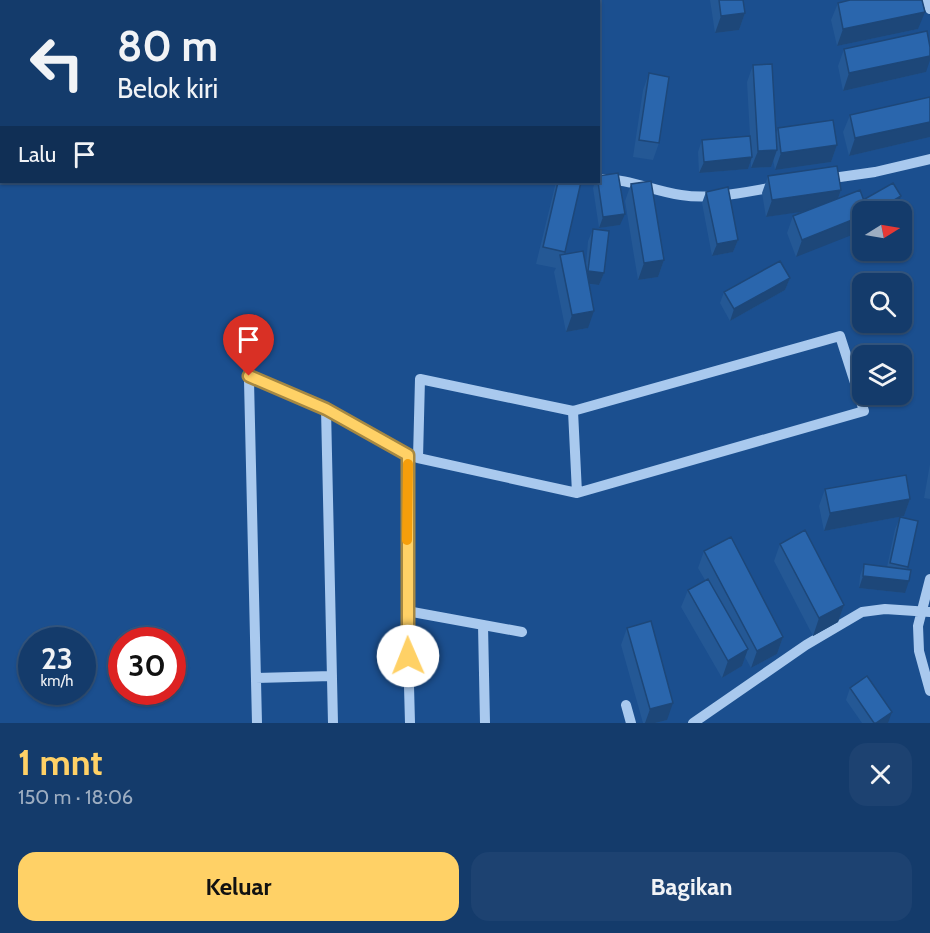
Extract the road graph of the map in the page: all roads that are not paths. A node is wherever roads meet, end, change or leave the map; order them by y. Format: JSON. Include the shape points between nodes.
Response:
{"nodes":[{"id":1,"x":927,"y":0,"type":"edge"},
{"id":2,"x":930,"y":9,"type":"edge"},
{"id":3,"x":930,"y":159,"type":"edge"},
{"id":4,"x":600,"y":179,"type":"edge"},
{"id":5,"x":817,"y":181,"type":"edge"},
{"id":6,"x":782,"y":186,"type":"edge"},
{"id":7,"x":248,"y":338,"type":"dead end"},
{"id":8,"x":249,"y":376,"type":"junction"},
{"id":9,"x":326,"y":409,"type":"junction"},
{"id":10,"x":573,"y":411,"type":"junction"},
{"id":11,"x":413,"y":456,"type":"junction"},
{"id":12,"x":577,"y":493,"type":"junction"},
{"id":13,"x":930,"y":579,"type":"edge"},
{"id":14,"x":407,"y":611,"type":"junction"},
{"id":15,"x":925,"y":612,"type":"edge"},
{"id":16,"x":483,"y":625,"type":"junction"},
{"id":17,"x":522,"y":632,"type":"dead end"},
{"id":18,"x":332,"y":676,"type":"junction"},
{"id":19,"x":256,"y":678,"type":"junction"},
{"id":20,"x":930,"y":691,"type":"edge"},
{"id":21,"x":626,"y":705,"type":"dead end"},
{"id":22,"x":257,"y":723,"type":"edge"},
{"id":23,"x":333,"y":723,"type":"edge"},
{"id":24,"x":410,"y":723,"type":"edge"},
{"id":25,"x":485,"y":723,"type":"edge"},
{"id":26,"x":631,"y":723,"type":"edge"},
{"id":27,"x":693,"y":723,"type":"edge"}],
"edges":[{"from":1,"to":2,"type":"street"},
{"from":3,"to":5,"type":"street"},
{"from":4,"to":6,"type":"street","via":[[619,179],[702,197]]},
{"from":7,"to":8,"type":"street"},
{"from":8,"to":9,"type":"street"},
{"from":8,"to":19,"type":"street"},
{"from":9,"to":11,"type":"street"},
{"from":9,"to":18,"type":"street"},
{"from":10,"to":11,"type":"street","via":[[420,380]]},
{"from":10,"to":12,"type":"street"},
{"from":10,"to":12,"type":"street","via":[[840,336],[864,411]]},
{"from":11,"to":12,"type":"street"},
{"from":11,"to":14,"type":"street"},
{"from":13,"to":15,"type":"street"},
{"from":14,"to":16,"type":"street"},
{"from":14,"to":24,"type":"street"},
{"from":15,"to":20,"type":"street","via":[[918,626],[918,644]]},
{"from":15,"to":27,"type":"street","via":[[862,612],[806,645]]},
{"from":16,"to":17,"type":"street"},
{"from":16,"to":25,"type":"street"},
{"from":18,"to":19,"type":"street"},
{"from":18,"to":23,"type":"street"},
{"from":19,"to":22,"type":"street"},
{"from":21,"to":26,"type":"street"}]}
